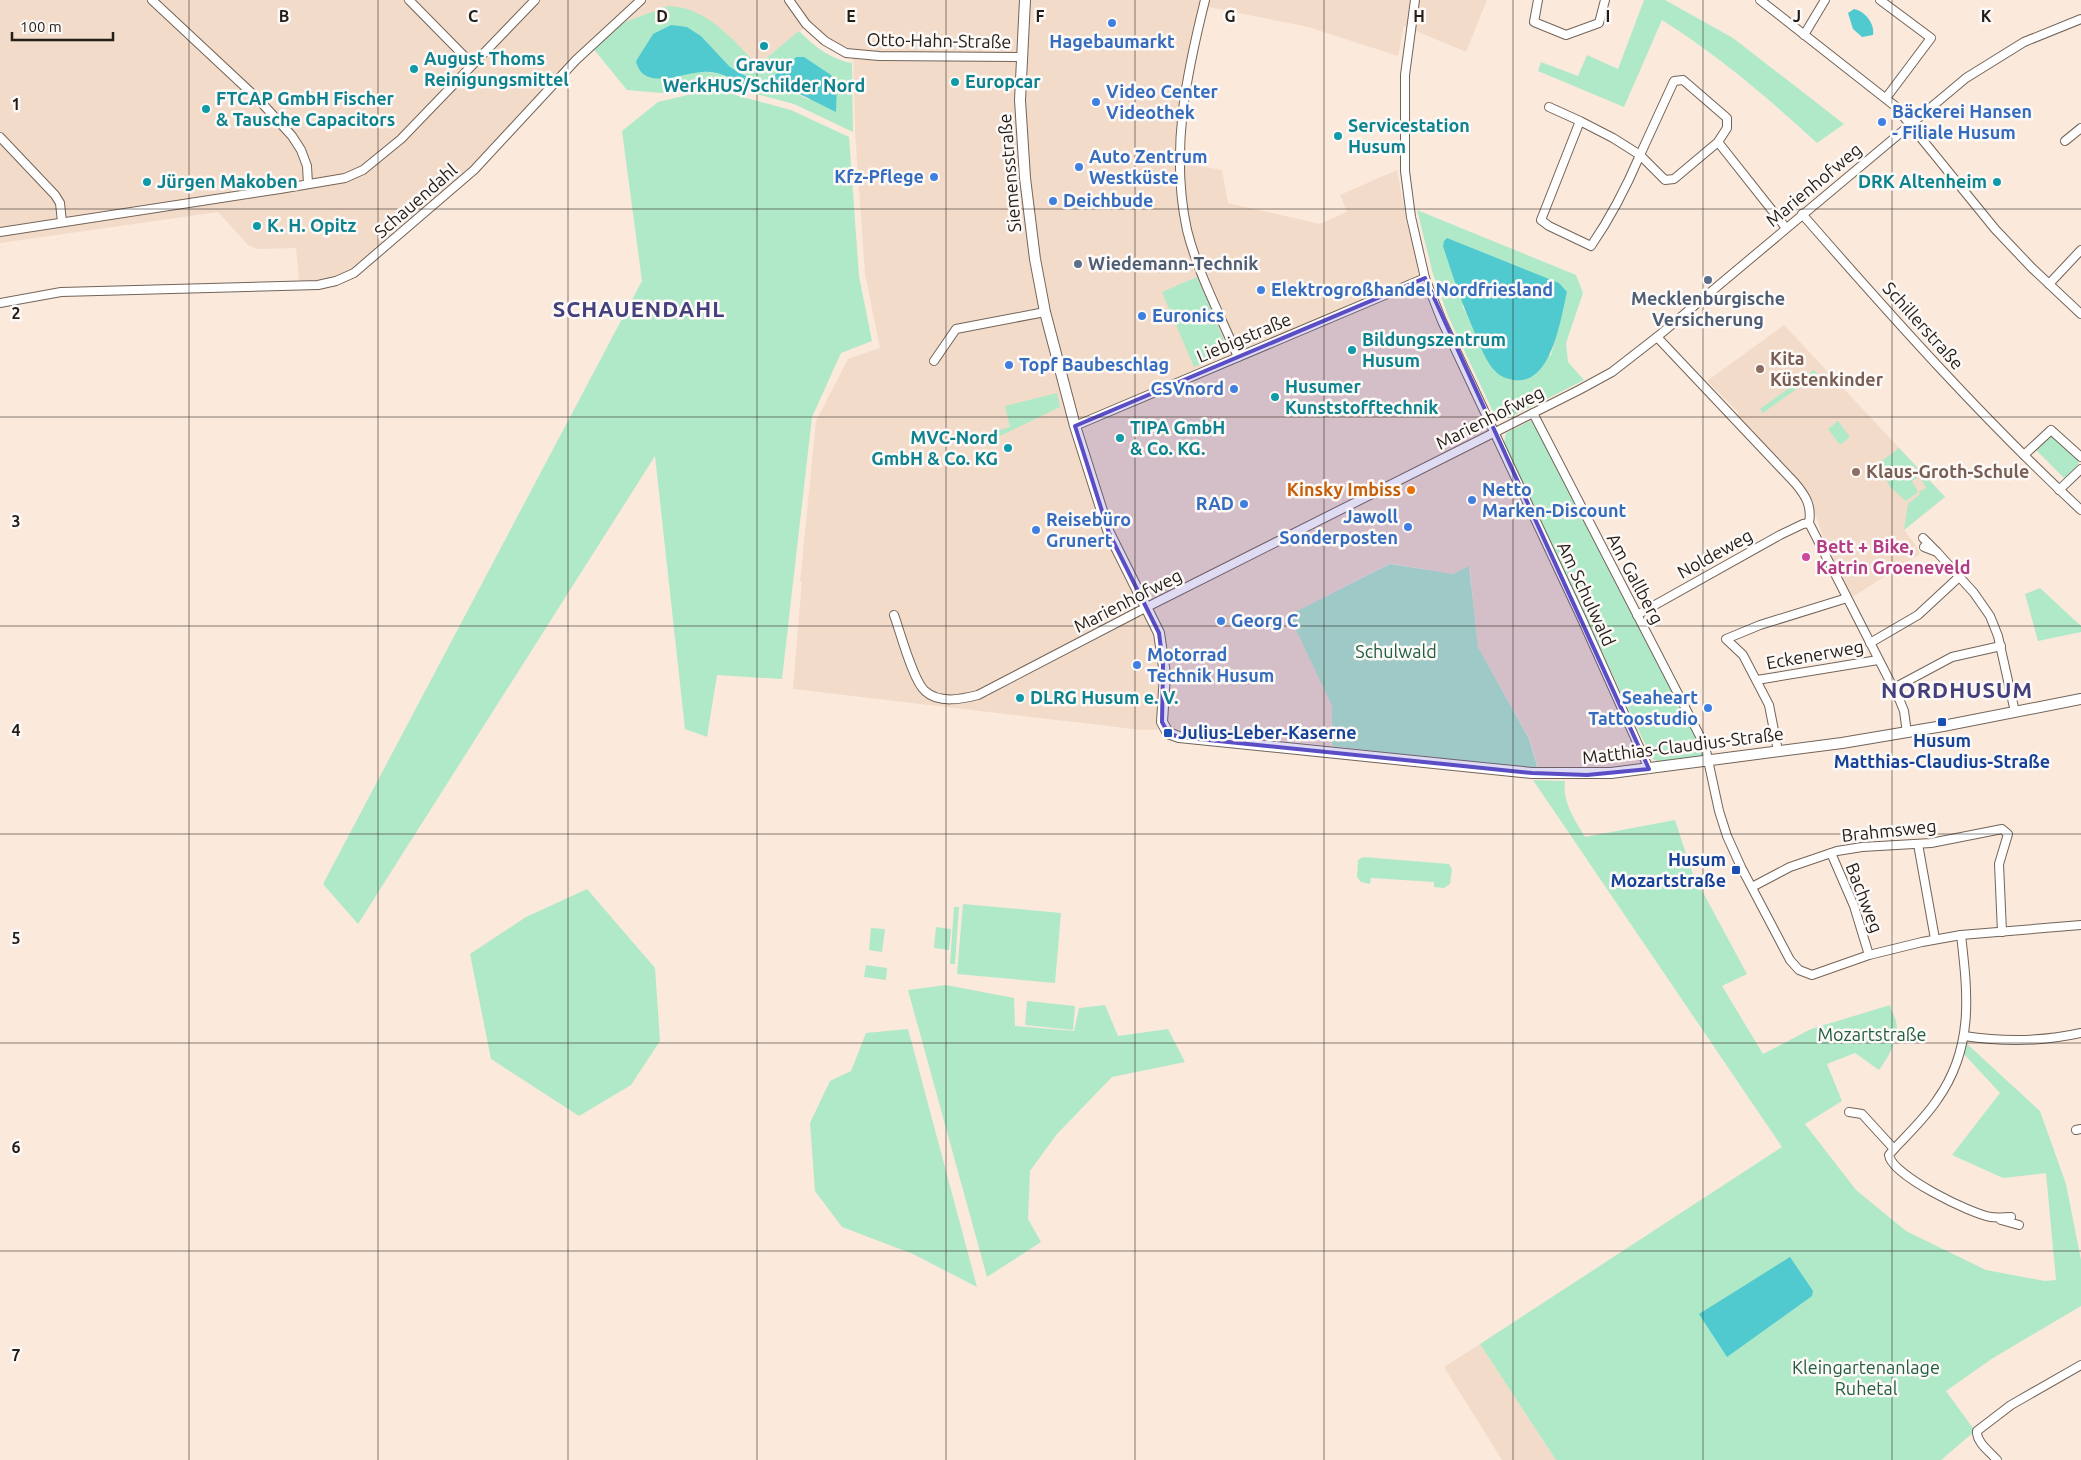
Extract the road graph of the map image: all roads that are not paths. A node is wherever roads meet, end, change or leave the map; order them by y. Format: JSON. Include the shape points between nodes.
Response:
{"nodes":[{"id":1,"x":152,"y":0,"type":"edge"},
{"id":2,"x":409,"y":0,"type":"edge"},
{"id":3,"x":534,"y":0,"type":"edge"},
{"id":4,"x":641,"y":0,"type":"edge"},
{"id":5,"x":789,"y":0,"type":"edge"},
{"id":6,"x":1025,"y":0,"type":"edge"},
{"id":7,"x":1205,"y":0,"type":"edge"},
{"id":8,"x":1415,"y":0,"type":"edge"},
{"id":9,"x":1538,"y":0,"type":"edge"},
{"id":10,"x":1605,"y":0,"type":"edge"},
{"id":11,"x":1760,"y":0,"type":"edge"},
{"id":12,"x":1825,"y":0,"type":"edge"},
{"id":13,"x":1880,"y":0,"type":"edge"},
{"id":14,"x":2081,"y":19,"type":"edge"},
{"id":15,"x":1804,"y":35,"type":"junction"},
{"id":16,"x":1021,"y":57,"type":"junction"},
{"id":17,"x":472,"y":64,"type":"junction"},
{"id":18,"x":1886,"y":98,"type":"junction"},
{"id":19,"x":1549,"y":107,"type":"dead end"},
{"id":20,"x":1580,"y":121,"type":"junction"},
{"id":21,"x":1911,"y":123,"type":"junction"},
{"id":22,"x":2081,"y":128,"type":"edge"},
{"id":23,"x":0,"y":137,"type":"edge"},
{"id":24,"x":2066,"y":141,"type":"dead end"},
{"id":25,"x":1718,"y":142,"type":"junction"},
{"id":26,"x":1640,"y":155,"type":"junction"},
{"id":27,"x":308,"y":184,"type":"junction"},
{"id":28,"x":1802,"y":214,"type":"junction"},
{"id":29,"x":62,"y":222,"type":"junction"},
{"id":30,"x":1786,"y":228,"type":"junction"},
{"id":31,"x":0,"y":232,"type":"edge"},
{"id":32,"x":2081,"y":250,"type":"edge"},
{"id":33,"x":1425,"y":278,"type":"junction"},
{"id":34,"x":2048,"y":284,"type":"junction"},
{"id":35,"x":0,"y":303,"type":"edge"},
{"id":36,"x":1045,"y":312,"type":"junction"},
{"id":37,"x":2081,"y":314,"type":"edge"},
{"id":38,"x":1657,"y":337,"type":"junction"},
{"id":39,"x":1238,"y":357,"type":"junction"},
{"id":40,"x":934,"y":361,"type":"dead end"},
{"id":41,"x":1533,"y":413,"type":"junction"},
{"id":42,"x":1075,"y":426,"type":"junction"},
{"id":43,"x":1494,"y":432,"type":"junction"},
{"id":44,"x":2024,"y":455,"type":"junction"},
{"id":45,"x":2081,"y":457,"type":"edge"},
{"id":46,"x":2081,"y":469,"type":"edge"},
{"id":47,"x":2059,"y":490,"type":"junction"},
{"id":48,"x":2081,"y":510,"type":"edge"},
{"id":49,"x":1809,"y":523,"type":"junction"},
{"id":50,"x":1924,"y":538,"type":"dead end"},
{"id":51,"x":1924,"y":547,"type":"dead end"},
{"id":52,"x":1937,"y":552,"type":"junction"},
{"id":53,"x":1959,"y":577,"type":"junction"},
{"id":54,"x":1847,"y":598,"type":"junction"},
{"id":55,"x":1147,"y":607,"type":"junction"},
{"id":56,"x":894,"y":615,"type":"dead end"},
{"id":57,"x":1637,"y":615,"type":"junction"},
{"id":58,"x":1870,"y":643,"type":"junction"},
{"id":59,"x":2001,"y":646,"type":"junction"},
{"id":60,"x":1878,"y":660,"type":"junction"},
{"id":61,"x":1757,"y":680,"type":"junction"},
{"id":62,"x":1894,"y":688,"type":"junction"},
{"id":63,"x":2081,"y":699,"type":"edge"},
{"id":64,"x":2014,"y":712,"type":"junction"},
{"id":65,"x":1908,"y":732,"type":"junction"},
{"id":66,"x":1168,"y":733,"type":"joint"},
{"id":67,"x":1778,"y":752,"type":"junction"},
{"id":68,"x":1708,"y":760,"type":"junction"},
{"id":69,"x":1649,"y":769,"type":"junction"},
{"id":70,"x":1918,"y":844,"type":"junction"},
{"id":71,"x":1831,"y":853,"type":"junction"},
{"id":72,"x":1752,"y":887,"type":"junction"},
{"id":73,"x":2081,"y":925,"type":"edge"},
{"id":74,"x":2002,"y":932,"type":"junction"},
{"id":75,"x":1961,"y":935,"type":"junction"},
{"id":76,"x":1935,"y":939,"type":"junction"},
{"id":77,"x":1869,"y":955,"type":"junction"},
{"id":78,"x":2081,"y":1033,"type":"edge"},
{"id":79,"x":1964,"y":1036,"type":"junction"},
{"id":80,"x":1849,"y":1112,"type":"dead end"},
{"id":81,"x":1894,"y":1149,"type":"junction"},
{"id":82,"x":1992,"y":1217,"type":"junction"},
{"id":83,"x":2011,"y":1217,"type":"dead end"},
{"id":84,"x":2018,"y":1225,"type":"dead end"},
{"id":85,"x":2081,"y":1365,"type":"edge"},
{"id":86,"x":1997,"y":1460,"type":"edge"}],
"edges":[{"from":1,"to":27,"type":"street","via":[[259,100],[292,136],[301,150]]},
{"from":2,"to":17,"type":"street"},
{"from":3,"to":17,"type":"street"},
{"from":4,"to":35,"type":"street","name":"Schauendahl","via":[[576,60],[474,170],[354,273],[318,284],[61,292]]},
{"from":5,"to":16,"type":"street","name":"Otto-Hahn-Straße","via":[[818,36],[846,53]]},
{"from":6,"to":16,"type":"street","name":"Siemensstraße"},
{"from":7,"to":39,"type":"street","via":[[1184,99],[1179,164],[1182,199],[1197,260]]},
{"from":8,"to":33,"type":"street","name":"Am Schulwald","via":[[1405,75],[1405,171],[1411,217]]},
{"from":9,"to":10,"type":"street","via":[[1534,22],[1566,35],[1599,22]]},
{"from":11,"to":15,"type":"street"},
{"from":12,"to":15,"type":"street"},
{"from":13,"to":18,"type":"street","via":[[1931,38]]},
{"from":14,"to":21,"type":"street","name":"Marienhofweg","via":[[2024,42],[1991,62]]},
{"from":15,"to":18,"type":"street"},
{"from":16,"to":36,"type":"street","name":"Siemensstraße","via":[[1025,178]]},
{"from":17,"to":27,"type":"street","via":[[401,139],[363,170],[345,178]]},
{"from":18,"to":21,"type":"street"},
{"from":19,"to":20,"type":"street"},
{"from":20,"to":26,"type":"street"},
{"from":20,"to":26,"type":"street","via":[[1541,220],[1549,226],[1591,246],[1609,220]]},
{"from":21,"to":28,"type":"street","name":"Marienhofweg"},
{"from":21,"to":34,"type":"street","via":[[1982,214]]},
{"from":22,"to":24,"type":"street"},
{"from":23,"to":29,"type":"street","via":[[55,195],[60,203]]},
{"from":25,"to":26,"type":"street","via":[[1674,179],[1665,180]]},
{"from":25,"to":26,"type":"street","via":[[1727,128],[1727,118],[1682,80],[1674,81]]},
{"from":25,"to":30,"type":"street"},
{"from":27,"to":29,"type":"street"},
{"from":28,"to":30,"type":"street","name":"Marienhofweg"},
{"from":28,"to":44,"type":"street","name":"Schillerstraße"},
{"from":29,"to":31,"type":"street"},
{"from":30,"to":38,"type":"street","name":"Marienhofweg"},
{"from":32,"to":34,"type":"street"},
{"from":33,"to":39,"type":"street","name":"Liebigstraße"},
{"from":33,"to":43,"type":"street","name":"Am Schulwald"},
{"from":34,"to":37,"type":"street"},
{"from":36,"to":40,"type":"street","via":[[956,329]]},
{"from":36,"to":42,"type":"street","name":"Siemensstraße"},
{"from":38,"to":41,"type":"street","name":"Marienhofweg","via":[[1612,372]]},
{"from":38,"to":49,"type":"street","via":[[1801,490],[1809,504]]},
{"from":39,"to":42,"type":"street","name":"Liebigstraße"},
{"from":41,"to":43,"type":"street","name":"Marienhofweg"},
{"from":41,"to":57,"type":"street","name":"Am Gallberg"},
{"from":42,"to":55,"type":"street","name":"Siemensstraße","via":[[1109,533]]},
{"from":43,"to":55,"type":"street","name":"Marienhofweg"},
{"from":43,"to":69,"type":"street","name":"Am Schulwald"},
{"from":44,"to":45,"type":"street","via":[[2051,430]]},
{"from":44,"to":47,"type":"street","name":"Schillerstraße"},
{"from":46,"to":47,"type":"street"},
{"from":47,"to":48,"type":"street","name":"Schillerstraße"},
{"from":49,"to":54,"type":"street"},
{"from":49,"to":57,"type":"street","name":"Noldeweg","via":[[1780,535]]},
{"from":50,"to":52,"type":"street"},
{"from":51,"to":52,"type":"street"},
{"from":52,"to":53,"type":"street"},
{"from":53,"to":58,"type":"street","via":[[1918,615]]},
{"from":53,"to":59,"type":"street","via":[[1983,605]]},
{"from":54,"to":58,"type":"street"},
{"from":54,"to":61,"type":"street","via":[[1760,625],[1726,640],[1743,654]]},
{"from":55,"to":56,"type":"street","name":"Marienhofweg","via":[[978,695],[948,700],[925,692],[918,682]]},
{"from":55,"to":66,"type":"street","name":"Siemensstraße","via":[[1159,633],[1165,674],[1162,722]]},
{"from":57,"to":68,"type":"street","name":"Am Gallberg","via":[[1702,740]]},
{"from":58,"to":60,"type":"street"},
{"from":59,"to":62,"type":"street","via":[[1952,657]]},
{"from":59,"to":64,"type":"street"},
{"from":60,"to":61,"type":"street","name":"Eckenerweg"},
{"from":60,"to":62,"type":"street"},
{"from":61,"to":67,"type":"street","via":[[1770,705]]},
{"from":62,"to":65,"type":"street","via":[[1904,711]]},
{"from":63,"to":64,"type":"street","name":"Matthias-Claudius-Straße"},
{"from":64,"to":65,"type":"street","name":"Matthias-Claudius-Straße"},
{"from":65,"to":67,"type":"street","name":"Matthias-Claudius-Straße"},
{"from":66,"to":69,"type":"street","name":"Matthias-Claudius-Straße","via":[[1179,737],[1532,774],[1587,775]]},
{"from":67,"to":68,"type":"street","name":"Matthias-Claudius-Straße"},
{"from":68,"to":69,"type":"street","name":"Matthias-Claudius-Straße"},
{"from":68,"to":72,"type":"street","via":[[1722,822]]},
{"from":70,"to":71,"type":"street","name":"Brahmsweg","via":[[1862,847]]},
{"from":70,"to":74,"type":"street","name":"Brahmsweg","via":[[2002,829],[2006,831],[2008,837],[2000,856],[1999,874]]},
{"from":70,"to":76,"type":"street"},
{"from":71,"to":72,"type":"street","name":"Brahmsweg","via":[[1790,867]]},
{"from":71,"to":77,"type":"street","name":"Bachweg","via":[[1854,906]]},
{"from":72,"to":77,"type":"street","via":[[1790,960],[1803,973],[1817,974]]},
{"from":73,"to":74,"type":"street"},
{"from":74,"to":75,"type":"street"},
{"from":75,"to":76,"type":"street"},
{"from":75,"to":79,"type":"street","via":[[1967,993]]},
{"from":76,"to":77,"type":"street"},
{"from":78,"to":79,"type":"street","via":[[2054,1039],[2018,1041]]},
{"from":79,"to":81,"type":"street","via":[[1942,1092]]},
{"from":80,"to":81,"type":"street","via":[[1862,1114]]},
{"from":81,"to":82,"type":"street","via":[[1889,1155],[1892,1163],[1916,1182],[1952,1202]]},
{"from":82,"to":83,"type":"street"},
{"from":82,"to":84,"type":"street"},
{"from":85,"to":86,"type":"street","via":[[2011,1405],[1977,1431],[1980,1442]]}]}
